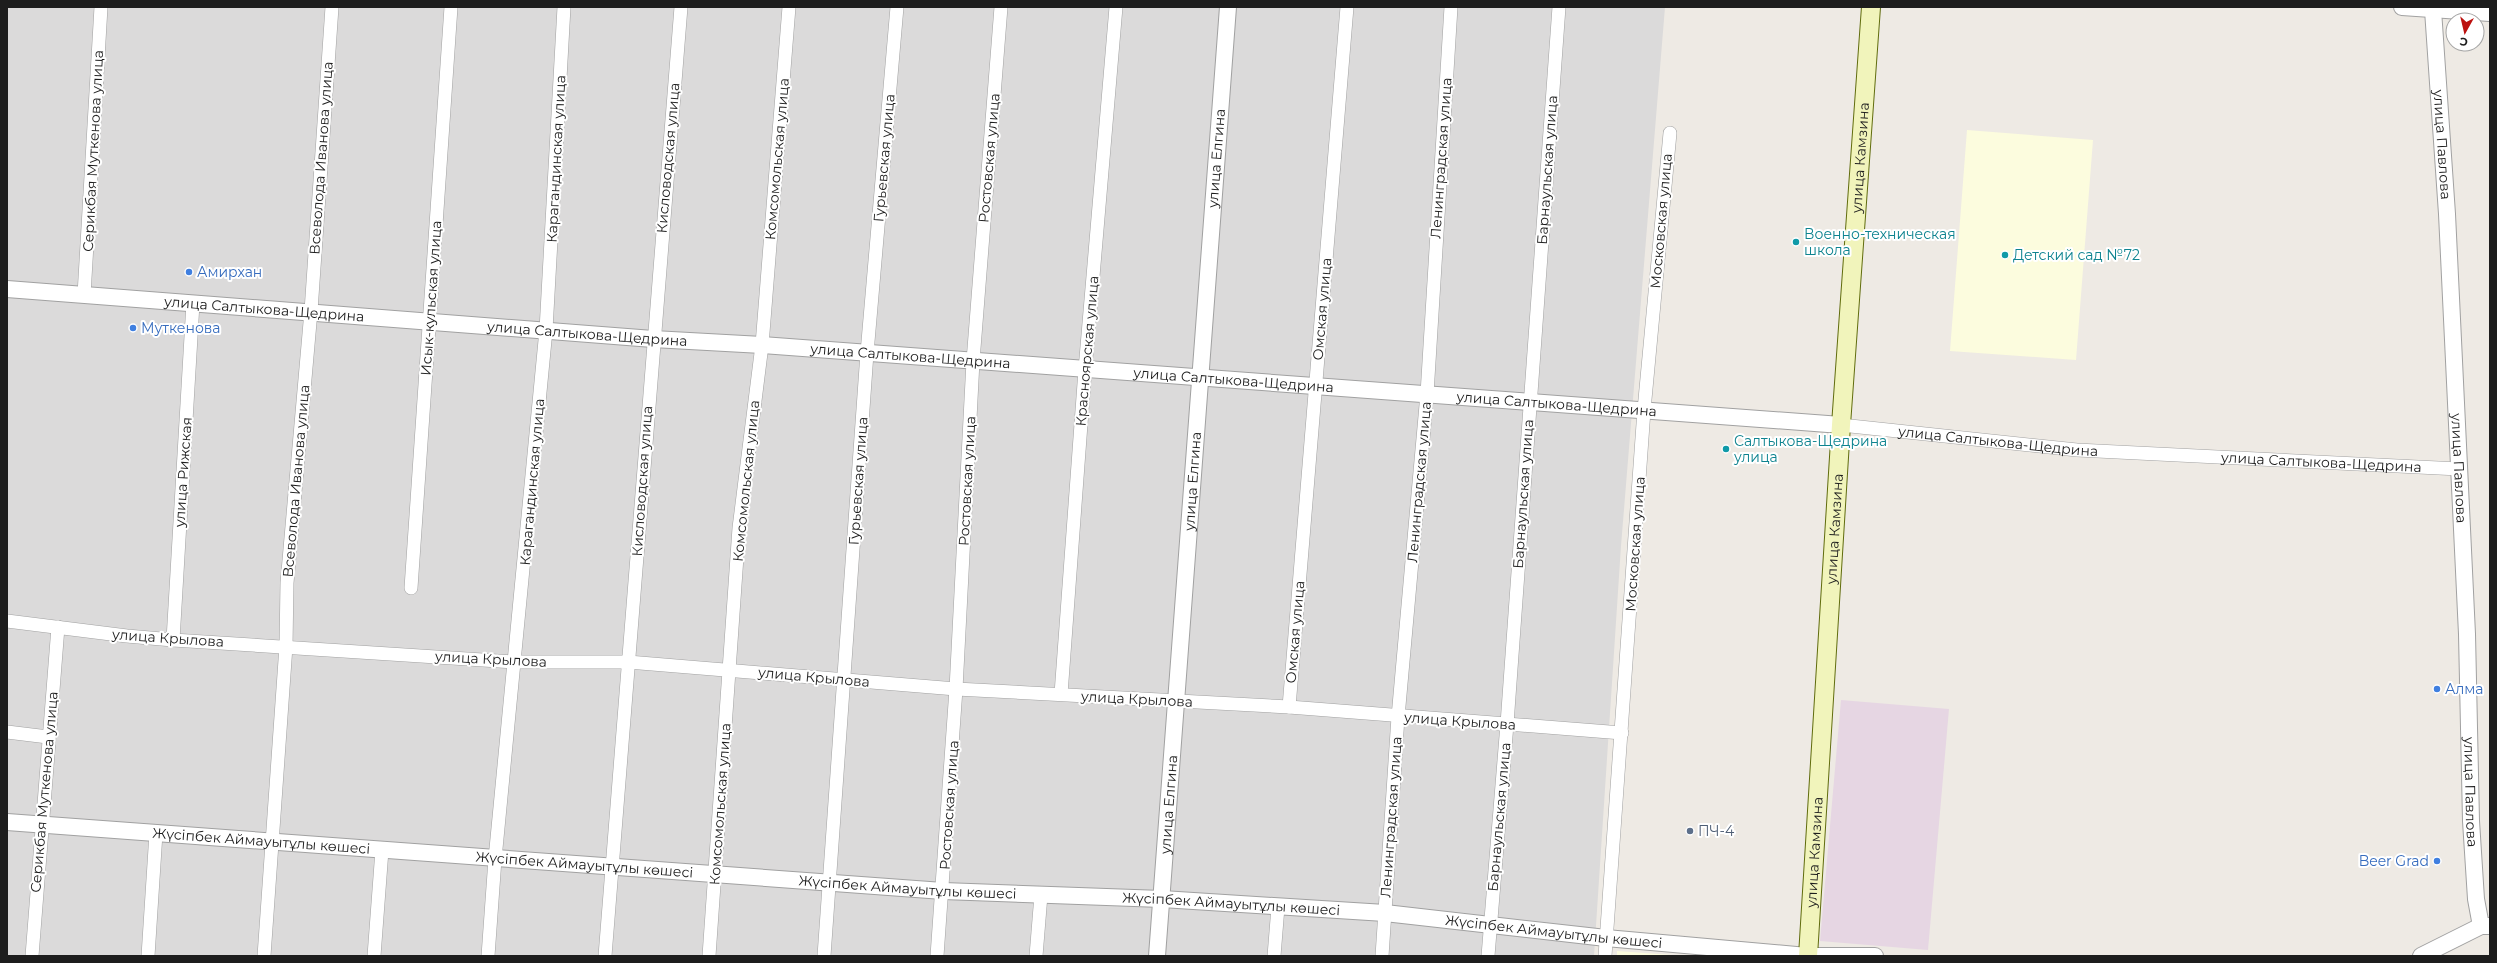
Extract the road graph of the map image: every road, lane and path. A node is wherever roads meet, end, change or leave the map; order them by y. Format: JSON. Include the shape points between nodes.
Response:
{"nodes":[{"id":1,"x":101,"y":7,"type":"edge"},
{"id":2,"x":332,"y":7,"type":"edge"},
{"id":3,"x":451,"y":7,"type":"edge"},
{"id":4,"x":564,"y":7,"type":"edge"},
{"id":5,"x":681,"y":7,"type":"edge"},
{"id":6,"x":789,"y":7,"type":"edge"},
{"id":7,"x":897,"y":7,"type":"edge"},
{"id":8,"x":1001,"y":7,"type":"edge"},
{"id":9,"x":1116,"y":7,"type":"edge"},
{"id":10,"x":1228,"y":7,"type":"edge"},
{"id":11,"x":1347,"y":7,"type":"edge"},
{"id":12,"x":1451,"y":7,"type":"edge"},
{"id":13,"x":1559,"y":7,"type":"edge"},
{"id":14,"x":1872,"y":7,"type":"edge"},
{"id":15,"x":2402,"y":7,"type":"edge"},
{"id":16,"x":2433,"y":10,"type":"junction"},
{"id":17,"x":2490,"y":13,"type":"edge"},
{"id":18,"x":1670,"y":133,"type":"dead end"},
{"id":19,"x":7,"y":289,"type":"edge"},
{"id":20,"x":84,"y":296,"type":"junction"},
{"id":21,"x":193,"y":303,"type":"junction"},
{"id":22,"x":311,"y":311,"type":"junction"},
{"id":23,"x":430,"y":322,"type":"junction"},
{"id":24,"x":546,"y":330,"type":"junction"},
{"id":25,"x":653,"y":339,"type":"junction"},
{"id":26,"x":762,"y":345,"type":"junction"},
{"id":27,"x":867,"y":353,"type":"junction"},
{"id":28,"x":973,"y":361,"type":"junction"},
{"id":29,"x":1085,"y":370,"type":"junction"},
{"id":30,"x":1199,"y":378,"type":"junction"},
{"id":31,"x":1315,"y":386,"type":"junction"},
{"id":32,"x":1427,"y":394,"type":"junction"},
{"id":33,"x":1530,"y":402,"type":"junction"},
{"id":34,"x":1644,"y":410,"type":"junction"},
{"id":35,"x":1840,"y":425,"type":"junction"},
{"id":36,"x":2459,"y":469,"type":"junction"},
{"id":37,"x":411,"y":588,"type":"dead end"},
{"id":38,"x":7,"y":621,"type":"edge"},
{"id":39,"x":58,"y":627,"type":"junction"},
{"id":40,"x":172,"y":640,"type":"junction"},
{"id":41,"x":286,"y":646,"type":"junction"},
{"id":42,"x":515,"y":662,"type":"junction"},
{"id":43,"x":628,"y":662,"type":"junction"},
{"id":44,"x":729,"y":669,"type":"junction"},
{"id":45,"x":844,"y":680,"type":"junction"},
{"id":46,"x":956,"y":689,"type":"junction"},
{"id":47,"x":1062,"y":694,"type":"junction"},
{"id":48,"x":1177,"y":702,"type":"junction"},
{"id":49,"x":1289,"y":707,"type":"junction"},
{"id":50,"x":1398,"y":717,"type":"junction"},
{"id":51,"x":1507,"y":724,"type":"junction"},
{"id":52,"x":7,"y":732,"type":"edge"},
{"id":53,"x":1622,"y":733,"type":"junction"},
{"id":54,"x":48,"y":737,"type":"junction"},
{"id":55,"x":7,"y":822,"type":"edge"},
{"id":56,"x":41,"y":824,"type":"junction"},
{"id":57,"x":156,"y":833,"type":"junction"},
{"id":58,"x":272,"y":842,"type":"junction"},
{"id":59,"x":382,"y":850,"type":"junction"},
{"id":60,"x":495,"y":859,"type":"junction"},
{"id":61,"x":612,"y":868,"type":"junction"},
{"id":62,"x":715,"y":875,"type":"junction"},
{"id":63,"x":829,"y":883,"type":"junction"},
{"id":64,"x":943,"y":891,"type":"junction"},
{"id":65,"x":1041,"y":894,"type":"junction"},
{"id":66,"x":1162,"y":899,"type":"junction"},
{"id":67,"x":1278,"y":907,"type":"junction"},
{"id":68,"x":1385,"y":914,"type":"junction"},
{"id":69,"x":1490,"y":924,"type":"junction"},
{"id":70,"x":2485,"y":926,"type":"edge"},
{"id":71,"x":1606,"y":938,"type":"junction"},
{"id":72,"x":32,"y":956,"type":"edge"},
{"id":73,"x":148,"y":956,"type":"edge"},
{"id":74,"x":264,"y":956,"type":"edge"},
{"id":75,"x":374,"y":956,"type":"edge"},
{"id":76,"x":488,"y":956,"type":"edge"},
{"id":77,"x":605,"y":956,"type":"edge"},
{"id":78,"x":709,"y":956,"type":"edge"},
{"id":79,"x":824,"y":956,"type":"edge"},
{"id":80,"x":937,"y":956,"type":"edge"},
{"id":81,"x":1036,"y":956,"type":"edge"},
{"id":82,"x":1158,"y":956,"type":"edge"},
{"id":83,"x":1274,"y":956,"type":"edge"},
{"id":84,"x":1382,"y":956,"type":"edge"},
{"id":85,"x":1488,"y":956,"type":"edge"},
{"id":86,"x":1605,"y":956,"type":"edge"},
{"id":87,"x":1808,"y":956,"type":"edge"},
{"id":88,"x":1875,"y":956,"type":"edge"},
{"id":89,"x":2421,"y":956,"type":"edge"}],
"edges":[{"from":1,"to":20,"type":"street","name":"Серикбая Муткенова улица"},
{"from":2,"to":22,"type":"street","name":"Всеволода Иванова улица"},
{"from":3,"to":23,"type":"street","name":"Исык-кульская улица"},
{"from":4,"to":24,"type":"street","name":"Карагандинская улица"},
{"from":5,"to":25,"type":"street","name":"Кисловодская улица"},
{"from":6,"to":26,"type":"street","name":"Комсомольская улица"},
{"from":7,"to":27,"type":"street","name":"Гурьевская улица"},
{"from":8,"to":28,"type":"street","name":"Ростовская улица"},
{"from":9,"to":29,"type":"street","name":"Красноярская улица"},
{"from":10,"to":30,"type":"street","name":"улица Елгина"},
{"from":11,"to":31,"type":"street","name":"Омская улица"},
{"from":12,"to":32,"type":"street","name":"Ленинградская улица"},
{"from":13,"to":33,"type":"street","name":"Барнаульская улица"},
{"from":14,"to":35,"type":"main road","name":"улица Камзина"},
{"from":15,"to":16,"type":"street"},
{"from":16,"to":17,"type":"street"},
{"from":16,"to":36,"type":"street","name":"улица Павлова","via":[[2447,214]]},
{"from":18,"to":34,"type":"street","name":"Московская улица"},
{"from":19,"to":20,"type":"street","name":"улица Салтыкова-Щедрина"},
{"from":20,"to":21,"type":"street","name":"улица Салтыкова-Щедрина"},
{"from":21,"to":22,"type":"street","name":"улица Салтыкова-Щедрина"},
{"from":21,"to":40,"type":"street","name":"улица Рижская"},
{"from":22,"to":23,"type":"street","name":"улица Салтыкова-Щедрина"},
{"from":22,"to":41,"type":"street","name":"Всеволода Иванова улица","via":[[288,583]]},
{"from":23,"to":24,"type":"street","name":"улица Салтыкова-Щедрина"},
{"from":23,"to":37,"type":"street","name":"Исык-кульская улица"},
{"from":24,"to":25,"type":"street","name":"улица Салтыкова-Щедрина"},
{"from":24,"to":42,"type":"street","name":"Карагандинская улица"},
{"from":25,"to":26,"type":"street","name":"улица Салтыкова-Щедрина"},
{"from":25,"to":43,"type":"street","name":"Кисловодская улица"},
{"from":26,"to":27,"type":"street","name":"улица Салтыкова-Щедрина"},
{"from":26,"to":44,"type":"street","name":"Комсомольская улица","via":[[739,528]]},
{"from":27,"to":28,"type":"street","name":"улица Салтыкова-Щедрина"},
{"from":27,"to":45,"type":"street","name":"Гурьевская улица"},
{"from":28,"to":29,"type":"street","name":"улица Салтыкова-Щедрина"},
{"from":28,"to":46,"type":"street","name":"Ростовская улица"},
{"from":29,"to":30,"type":"street","name":"улица Салтыкова-Щедрина"},
{"from":29,"to":47,"type":"street","name":"Красноярская улица"},
{"from":30,"to":31,"type":"street","name":"улица Салтыкова-Щедрина"},
{"from":30,"to":48,"type":"street","name":"улица Елгина"},
{"from":31,"to":32,"type":"street","name":"улица Салтыкова-Щедрина"},
{"from":31,"to":49,"type":"street","name":"Омская улица"},
{"from":32,"to":33,"type":"street","name":"улица Салтыкова-Щедрина"},
{"from":32,"to":50,"type":"street","name":"Ленинградская улица"},
{"from":33,"to":34,"type":"street","name":"улица Салтыкова-Щедрина"},
{"from":33,"to":51,"type":"street","name":"Барнаульская улица"},
{"from":34,"to":35,"type":"street","name":"улица Салтыкова-Щедрина"},
{"from":34,"to":53,"type":"street","name":"Московская улица"},
{"from":35,"to":36,"type":"street","name":"улица Салтыкова-Щедрина","via":[[2077,450]]},
{"from":35,"to":87,"type":"main road","name":"улица Камзина"},
{"from":36,"to":70,"type":"street","name":"улица Павлова","via":[[2476,899]]},
{"from":38,"to":39,"type":"street","name":"улица Крылова"},
{"from":39,"to":40,"type":"street","name":"улица Крылова"},
{"from":39,"to":54,"type":"street","name":"Серикбая Муткенова улица"},
{"from":40,"to":41,"type":"street","name":"улица Крылова"},
{"from":41,"to":42,"type":"street","name":"улица Крылова"},
{"from":41,"to":58,"type":"street","name":"Всеволода Иванова улица"},
{"from":42,"to":43,"type":"street","name":"улица Крылова"},
{"from":42,"to":60,"type":"street","name":"Карагандинская улица"},
{"from":43,"to":44,"type":"street","name":"улица Крылова"},
{"from":43,"to":61,"type":"street","name":"Кисловодская улица"},
{"from":44,"to":45,"type":"street","name":"улица Крылова"},
{"from":44,"to":62,"type":"street","name":"Комсомольская улица"},
{"from":45,"to":46,"type":"street","name":"улица Крылова"},
{"from":45,"to":63,"type":"street","name":"Гурьевская улица"},
{"from":46,"to":47,"type":"street","name":"улица Крылова"},
{"from":46,"to":64,"type":"street","name":"Ростовская улица"},
{"from":47,"to":48,"type":"street","name":"улица Крылова"},
{"from":48,"to":49,"type":"street","name":"улица Крылова"},
{"from":48,"to":66,"type":"street","name":"улица Елгина"},
{"from":49,"to":50,"type":"street","name":"улица Крылова"},
{"from":50,"to":51,"type":"street","name":"улица Крылова"},
{"from":50,"to":68,"type":"street","name":"Ленинградская улица"},
{"from":51,"to":53,"type":"street","name":"улица Крылова"},
{"from":51,"to":69,"type":"street","name":"Барнаульская улица"},
{"from":52,"to":54,"type":"street"},
{"from":53,"to":71,"type":"street","name":"Московская улица"},
{"from":54,"to":56,"type":"street","name":"Серикбая Муткенова улица"},
{"from":55,"to":56,"type":"street","name":"Жүсіпбек Аймауытұлы көшесі"},
{"from":56,"to":57,"type":"street","name":"Жүсіпбек Аймауытұлы көшесі"},
{"from":56,"to":72,"type":"street","name":"Серикбая Муткенова улица"},
{"from":57,"to":58,"type":"street","name":"Жүсіпбек Аймауытұлы көшесі"},
{"from":57,"to":73,"type":"street"},
{"from":58,"to":59,"type":"street","name":"Жүсіпбек Аймауытұлы көшесі"},
{"from":58,"to":74,"type":"street","name":"Всеволода Иванова улица"},
{"from":59,"to":60,"type":"street","name":"Жүсіпбек Аймауытұлы көшесі"},
{"from":59,"to":75,"type":"street"},
{"from":60,"to":61,"type":"street","name":"Жүсіпбек Аймауытұлы көшесі"},
{"from":60,"to":76,"type":"street","name":"Карагандинская улица"},
{"from":61,"to":62,"type":"street","name":"Жүсіпбек Аймауытұлы көшесі"},
{"from":61,"to":77,"type":"street","name":"Кисловодская улица"},
{"from":62,"to":63,"type":"street","name":"Жүсіпбек Аймауытұлы көшесі"},
{"from":62,"to":78,"type":"street","name":"Комсомольская улица"},
{"from":63,"to":64,"type":"street","name":"Жүсіпбек Аймауытұлы көшесі"},
{"from":63,"to":79,"type":"street","name":"Гурьевская улица"},
{"from":64,"to":65,"type":"street","name":"Жүсіпбек Аймауытұлы көшесі"},
{"from":64,"to":80,"type":"street","name":"Ростовская улица"},
{"from":65,"to":66,"type":"street","name":"Жүсіпбек Аймауытұлы көшесі"},
{"from":65,"to":81,"type":"street"},
{"from":66,"to":67,"type":"street","name":"Жүсіпбек Аймауытұлы көшесі"},
{"from":66,"to":82,"type":"street","name":"улица Елгина"},
{"from":67,"to":68,"type":"street","name":"Жүсіпбек Аймауытұлы көшесі"},
{"from":67,"to":83,"type":"street"},
{"from":68,"to":69,"type":"street","name":"Жүсіпбек Аймауытұлы көшесі"},
{"from":68,"to":84,"type":"street","name":"Ленинградская улица"},
{"from":69,"to":71,"type":"street","name":"Жүсіпбек Аймауытұлы көшесі"},
{"from":69,"to":85,"type":"street","name":"Барнаульская улица"},
{"from":70,"to":89,"type":"street"},
{"from":71,"to":86,"type":"street","name":"Московская улица"},
{"from":71,"to":87,"type":"street","name":"Жүсіпбек Аймауытұлы көшесі"},
{"from":87,"to":88,"type":"street","name":"Жүсіпбек Аймауытұлы көшесі"}]}
